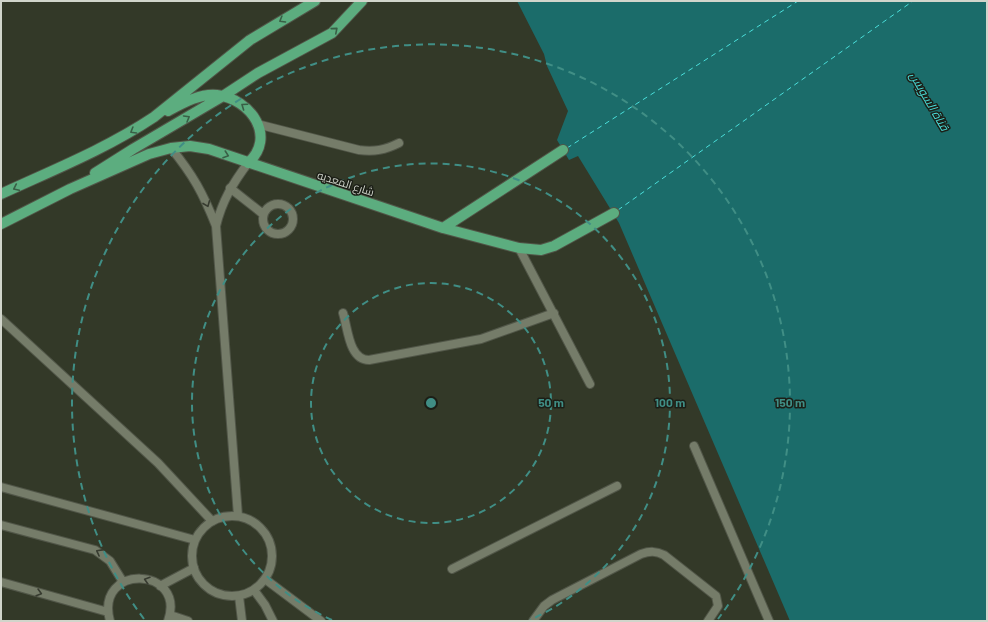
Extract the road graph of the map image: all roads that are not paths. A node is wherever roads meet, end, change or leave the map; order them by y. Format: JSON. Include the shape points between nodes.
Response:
{"nodes":[{"id":1,"x":316,"y":1,"type":"edge"},
{"id":2,"x":362,"y":1,"type":"edge"},
{"id":3,"x":224,"y":96,"type":"junction"},
{"id":4,"x":154,"y":117,"type":"junction"},
{"id":5,"x":257,"y":124,"type":"junction"},
{"id":6,"x":399,"y":143,"type":"dead end"},
{"id":7,"x":171,"y":148,"type":"junction"},
{"id":8,"x":563,"y":150,"type":"dead end"},
{"id":9,"x":248,"y":163,"type":"junction"},
{"id":10,"x":230,"y":188,"type":"junction"},
{"id":11,"x":70,"y":189,"type":"junction"},
{"id":12,"x":1,"y":194,"type":"edge"},
{"id":13,"x":263,"y":214,"type":"dead end"},
{"id":14,"x":614,"y":214,"type":"dead end"},
{"id":15,"x":2,"y":219,"type":"edge"},
{"id":16,"x":216,"y":226,"type":"junction"},
{"id":17,"x":443,"y":228,"type":"junction"},
{"id":18,"x":519,"y":248,"type":"junction"},
{"id":19,"x":343,"y":313,"type":"dead end"},
{"id":20,"x":554,"y":313,"type":"junction"},
{"id":21,"x":1,"y":319,"type":"edge"},
{"id":22,"x":590,"y":384,"type":"dead end"},
{"id":23,"x":694,"y":446,"type":"dead end"},
{"id":24,"x":617,"y":486,"type":"dead end"},
{"id":25,"x":1,"y":487,"type":"edge"},
{"id":26,"x":238,"y":516,"type":"junction"},
{"id":27,"x":212,"y":521,"type":"junction"},
{"id":28,"x":1,"y":525,"type":"edge"},
{"id":29,"x":195,"y":540,"type":"junction"},
{"id":30,"x":194,"y":568,"type":"junction"},
{"id":31,"x":452,"y":569,"type":"dead end"},
{"id":32,"x":265,"y":579,"type":"junction"},
{"id":33,"x":1,"y":582,"type":"edge"},
{"id":34,"x":123,"y":582,"type":"junction"},
{"id":35,"x":160,"y":586,"type":"junction"},
{"id":36,"x":254,"y":590,"type":"junction"},
{"id":37,"x":239,"y":596,"type":"junction"},
{"id":38,"x":108,"y":612,"type":"junction"},
{"id":39,"x":169,"y":618,"type":"edge"},
{"id":40,"x":110,"y":621,"type":"edge"},
{"id":41,"x":188,"y":621,"type":"edge"},
{"id":42,"x":242,"y":621,"type":"edge"},
{"id":43,"x":274,"y":621,"type":"edge"},
{"id":44,"x":321,"y":621,"type":"edge"},
{"id":45,"x":533,"y":621,"type":"edge"},
{"id":46,"x":708,"y":621,"type":"edge"},
{"id":47,"x":769,"y":621,"type":"edge"}],
"edges":[{"from":1,"to":4,"type":"main road","one_way":true,"via":[[250,40]]},
{"from":3,"to":2,"type":"main road","name":"شارع المعديه","one_way":true,"via":[[258,73],[332,33]]},
{"from":3,"to":4,"type":"main road","via":[[207,96],[188,101]]},
{"from":5,"to":3,"type":"main road","one_way":true,"via":[[248,108]]},
{"from":11,"to":3,"type":"main road","name":"شارع المعديه","one_way":true},
{"from":4,"to":12,"type":"main road","one_way":true,"via":[[114,142]]},
{"from":5,"to":6,"type":"street","via":[[373,152]]},
{"from":5,"to":9,"type":"main road","via":[[260,142],[256,155]]},
{"from":7,"to":9,"type":"main road","name":"شارع المعديه","one_way":true,"via":[[190,146],[209,149]]},
{"from":7,"to":11,"type":"main road","name":"شارع المعديه","via":[[149,154]]},
{"from":7,"to":16,"type":"street","one_way":true,"via":[[191,172]]},
{"from":8,"to":17,"type":"main road"},
{"from":9,"to":10,"type":"street"},
{"from":9,"to":17,"type":"main road","name":"شارع المعديه"},
{"from":10,"to":13,"type":"street"},
{"from":10,"to":16,"type":"street"},
{"from":11,"to":15,"type":"main road","name":"شارع المعديه"},
{"from":14,"to":18,"type":"main road","name":"شارع المعديه","via":[[554,246],[541,250]]},
{"from":16,"to":26,"type":"street"},
{"from":17,"to":18,"type":"main road","name":"شارع المعديه"},
{"from":18,"to":20,"type":"street"},
{"from":19,"to":20,"type":"street","via":[[354,351],[360,358],[369,360],[481,339]]},
{"from":20,"to":22,"type":"street"},
{"from":21,"to":27,"type":"street","via":[[158,462]]},
{"from":23,"to":47,"type":"street"},
{"from":24,"to":31,"type":"street"},
{"from":25,"to":29,"type":"street"},
{"from":26,"to":27,"type":"street","via":[[224,516]]},
{"from":26,"to":32,"type":"street","via":[[253,521],[265,532],[272,547],[272,564]]},
{"from":27,"to":29,"type":"street"},
{"from":34,"to":28,"type":"street","one_way":true,"via":[[110,561],[95,550]]},
{"from":29,"to":30,"type":"street","via":[[192,554]]},
{"from":30,"to":35,"type":"street"},
{"from":30,"to":37,"type":"street","via":[[201,581],[211,590],[225,596]]},
{"from":32,"to":36,"type":"street"},
{"from":32,"to":44,"type":"street"},
{"from":33,"to":38,"type":"street","one_way":true},
{"from":35,"to":34,"type":"street","one_way":true,"via":[[149,579],[141,578]]},
{"from":34,"to":38,"type":"street","via":[[111,595]]},
{"from":35,"to":39,"type":"street","via":[[168,597]]},
{"from":36,"to":37,"type":"street"},
{"from":36,"to":43,"type":"street"},
{"from":37,"to":42,"type":"street"},
{"from":38,"to":40,"type":"street"},
{"from":39,"to":41,"type":"street"},
{"from":45,"to":46,"type":"street","via":[[552,600],[649,551],[664,555],[716,596],[718,606]]}]}
